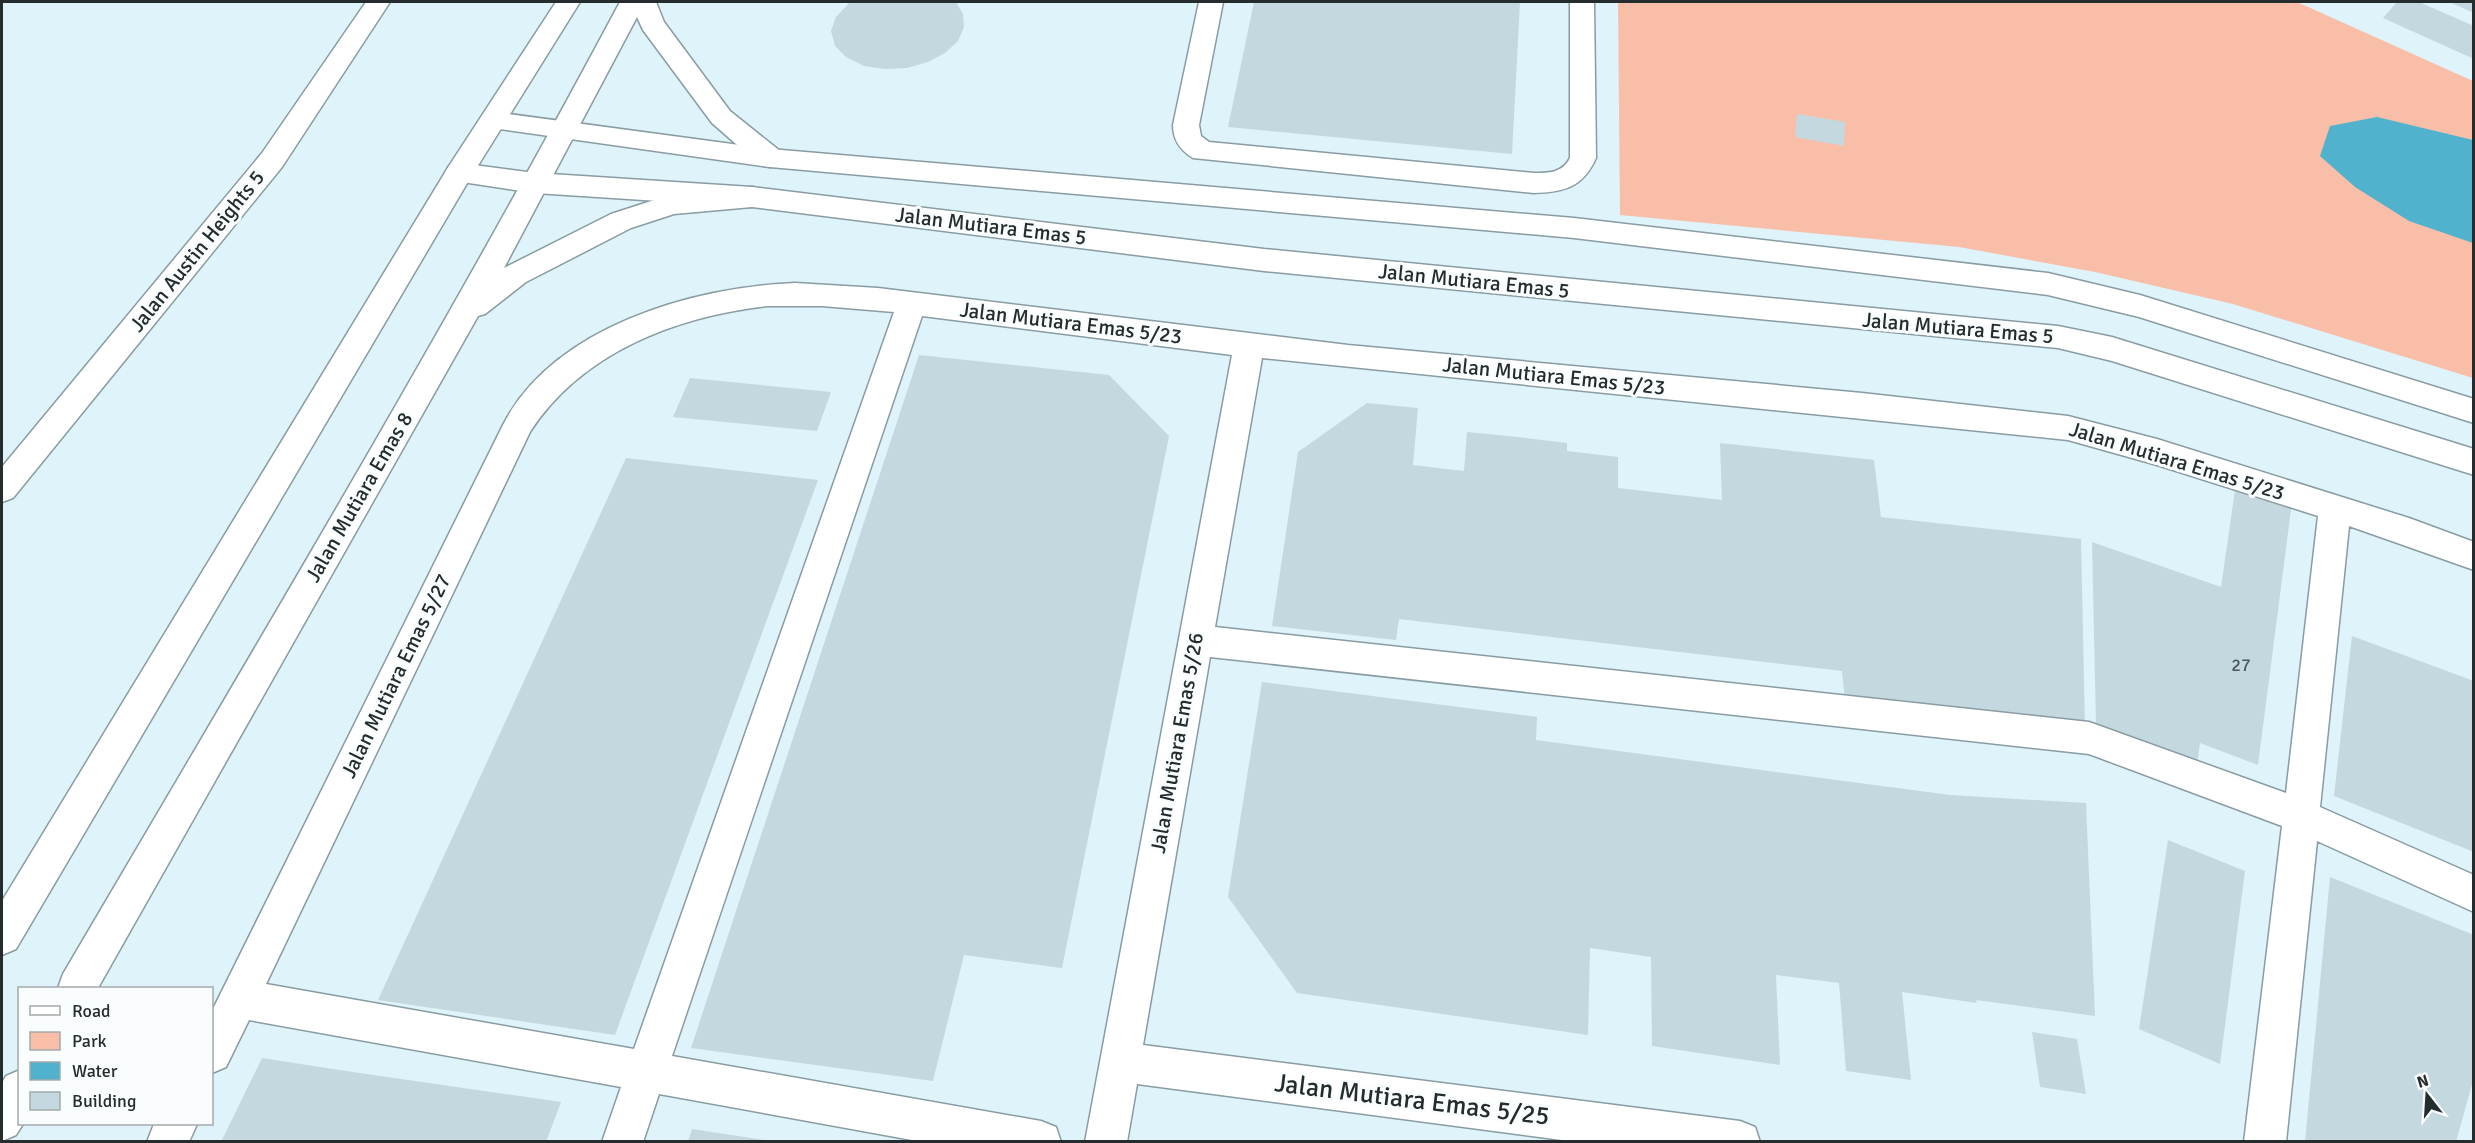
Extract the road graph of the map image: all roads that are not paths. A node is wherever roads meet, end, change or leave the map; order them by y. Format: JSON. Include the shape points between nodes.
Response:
{"nodes":[{"id":1,"x":378,"y":2,"type":"edge"},
{"id":2,"x":568,"y":2,"type":"edge"},
{"id":3,"x":632,"y":2,"type":"edge"},
{"id":4,"x":645,"y":2,"type":"edge"},
{"id":5,"x":1211,"y":2,"type":"edge"},
{"id":6,"x":1582,"y":2,"type":"edge"},
{"id":7,"x":494,"y":121,"type":"junction"},
{"id":8,"x":566,"y":131,"type":"junction"},
{"id":9,"x":770,"y":158,"type":"junction"},
{"id":10,"x":459,"y":173,"type":"junction"},
{"id":11,"x":535,"y":183,"type":"junction"},
{"id":12,"x":752,"y":197,"type":"junction"},
{"id":13,"x":911,"y":303,"type":"junction"},
{"id":14,"x":464,"y":315,"type":"junction"},
{"id":15,"x":624,"y":336,"type":"joint"},
{"id":16,"x":1249,"y":346,"type":"junction"},
{"id":17,"x":2474,"y":411,"type":"edge"},
{"id":18,"x":2474,"y":462,"type":"edge"},
{"id":19,"x":2,"y":489,"type":"edge"},
{"id":20,"x":2335,"y":510,"type":"junction"},
{"id":21,"x":2474,"y":556,"type":"edge"},
{"id":22,"x":1196,"y":640,"type":"junction"},
{"id":23,"x":2301,"y":816,"type":"junction"},
{"id":24,"x":2474,"y":894,"type":"edge"},
{"id":25,"x":2,"y":936,"type":"edge"},
{"id":26,"x":78,"y":987,"type":"edge"},
{"id":27,"x":238,"y":999,"type":"junction"},
{"id":28,"x":213,"y":1051,"type":"edge"},
{"id":29,"x":1120,"y":1062,"type":"junction"},
{"id":30,"x":646,"y":1072,"type":"junction"},
{"id":31,"x":18,"y":1094,"type":"edge"},
{"id":32,"x":2,"y":1122,"type":"edge"},
{"id":33,"x":176,"y":1125,"type":"edge"},
{"id":34,"x":167,"y":1142,"type":"edge"},
{"id":35,"x":622,"y":1142,"type":"edge"},
{"id":36,"x":1041,"y":1142,"type":"edge"},
{"id":37,"x":1106,"y":1142,"type":"edge"},
{"id":38,"x":1740,"y":1142,"type":"edge"},
{"id":39,"x":2265,"y":1142,"type":"edge"}],
"edges":[{"from":1,"to":19,"type":"street","name":"Jalan Austin Heights 5","via":[[272,160]]},
{"from":2,"to":7,"type":"street"},
{"from":3,"to":8,"type":"street","name":"Jalan Mutiara Emas 8"},
{"from":4,"to":9,"type":"street","via":[[652,24],[722,117]]},
{"from":5,"to":6,"type":"street","via":[[1186,125],[1191,145],[1203,151],[1556,183],[1579,170],[1583,158]]},
{"from":7,"to":8,"type":"street"},
{"from":7,"to":10,"type":"street"},
{"from":8,"to":9,"type":"street"},
{"from":8,"to":11,"type":"street","name":"Jalan Mutiara Emas 8"},
{"from":9,"to":17,"type":"street","via":[[1574,228],[2048,284],[2140,306]]},
{"from":10,"to":11,"type":"street","name":"Jalan Mutiara Emas 5"},
{"from":10,"to":25,"type":"street"},
{"from":11,"to":12,"type":"street","name":"Jalan Mutiara Emas 5"},
{"from":11,"to":14,"type":"street","name":"Jalan Mutiara Emas 8"},
{"from":12,"to":14,"type":"street","via":[[673,204],[621,221],[516,274]]},
{"from":12,"to":18,"type":"street","name":"Jalan Mutiara Emas 5","via":[[1264,260],[2058,336],[2112,349]]},
{"from":13,"to":15,"type":"street","name":"Jalan Mutiara Emas 5/23","via":[[785,293],[741,298],[702,306]]},
{"from":13,"to":16,"type":"street","name":"Jalan Mutiara Emas 5/23"},
{"from":13,"to":30,"type":"street"},
{"from":14,"to":26,"type":"street","name":"Jalan Mutiara Emas 8"},
{"from":15,"to":27,"type":"street","name":"Jalan Mutiara Emas 5/27","via":[[559,377],[536,399],[518,425]]},
{"from":16,"to":20,"type":"street","name":"Jalan Mutiara Emas 5/23","via":[[2068,428],[2157,452]]},
{"from":16,"to":22,"type":"street","name":"Jalan Mutiara Emas 5/26"},
{"from":20,"to":21,"type":"street","name":"Jalan Mutiara Emas 5/23"},
{"from":20,"to":23,"type":"street"},
{"from":22,"to":23,"type":"street","via":[[2089,738]]},
{"from":22,"to":29,"type":"street","name":"Jalan Mutiara Emas 5/26"},
{"from":23,"to":24,"type":"street"},
{"from":23,"to":39,"type":"street"},
{"from":27,"to":28,"type":"street","name":"Jalan Mutiara Emas 5/27"},
{"from":27,"to":30,"type":"street"},
{"from":29,"to":37,"type":"street","name":"Jalan Mutiara Emas 5/26"},
{"from":29,"to":38,"type":"street","name":"Jalan Mutiara Emas 5/25"},
{"from":30,"to":35,"type":"street"},
{"from":30,"to":36,"type":"street"},
{"from":31,"to":32,"type":"street"},
{"from":33,"to":34,"type":"street"}]}
